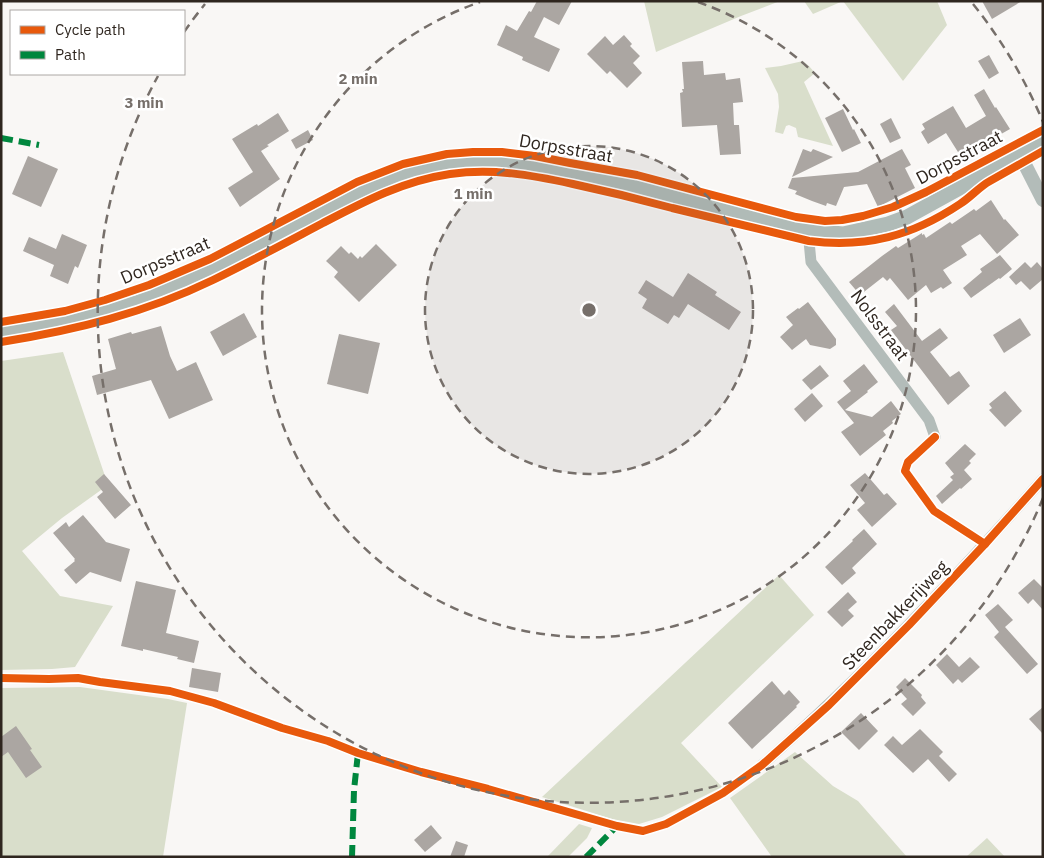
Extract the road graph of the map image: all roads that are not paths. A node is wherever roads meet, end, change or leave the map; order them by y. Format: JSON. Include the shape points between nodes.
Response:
{"nodes":[{"id":1,"x":1043,"y":142,"type":"edge"},
{"id":2,"x":1020,"y":155,"type":"junction"},
{"id":3,"x":1043,"y":200,"type":"edge"},
{"id":4,"x":810,"y":231,"type":"junction"},
{"id":5,"x":1,"y":332,"type":"edge"},
{"id":6,"x":935,"y":437,"type":"dead end"},
{"id":7,"x":1043,"y":479,"type":"edge"},
{"id":8,"x":762,"y":765,"type":"dead end"}],
"edges":[{"from":1,"to":2,"type":"main road","name":"Dorpsstraat"},
{"from":2,"to":3,"type":"street"},
{"from":2,"to":4,"type":"main road","name":"Dorpsstraat","via":[[907,217],[888,224],[842,234]]},
{"from":4,"to":5,"type":"main road","name":"Dorpsstraat","via":[[562,172],[470,161],[438,166],[384,182],[212,271],[139,302],[68,320]]},
{"from":4,"to":6,"type":"street","name":"Nolsstraat","via":[[811,262],[929,420]]},
{"from":7,"to":8,"type":"street","name":"Steenbakkerijweg","via":[[908,625]]}]}
